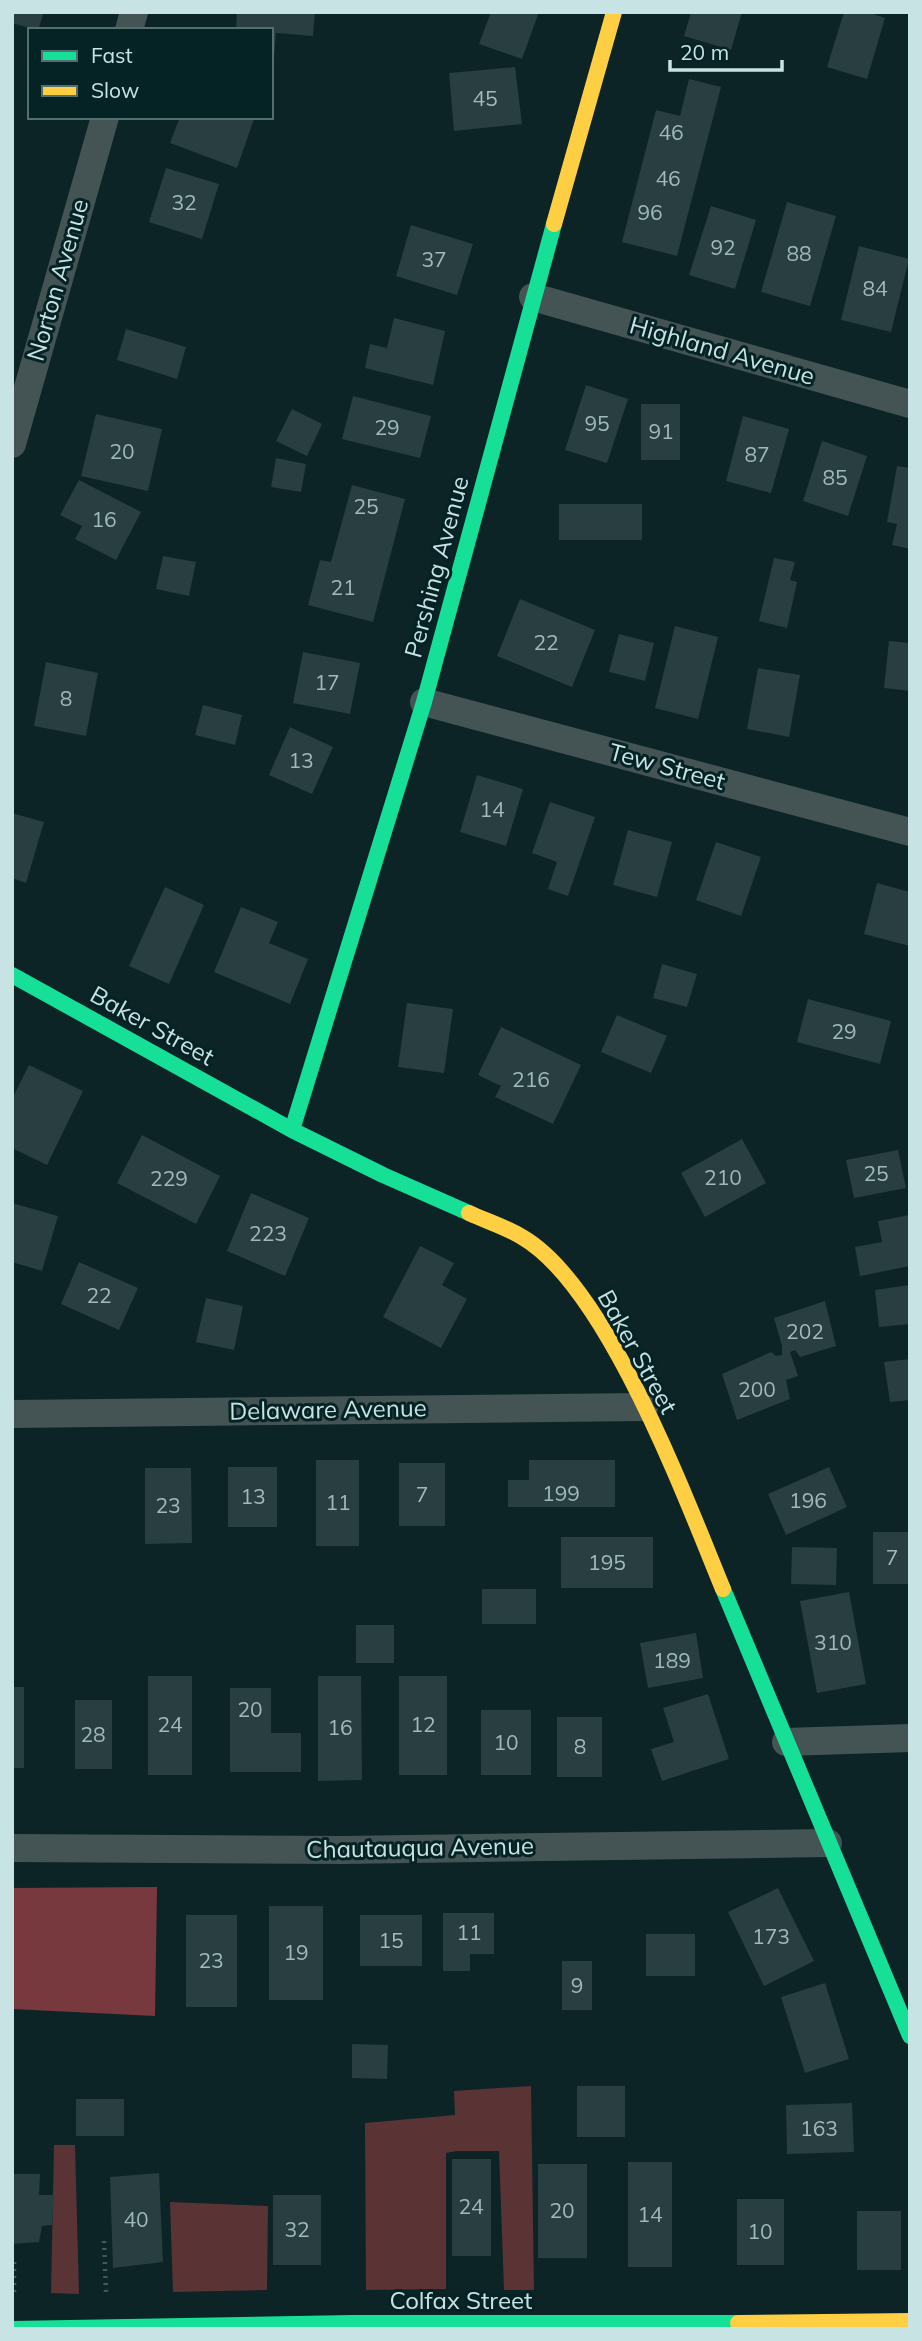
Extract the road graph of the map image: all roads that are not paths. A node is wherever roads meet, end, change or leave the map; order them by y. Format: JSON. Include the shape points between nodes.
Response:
{"nodes":[{"id":1,"x":614,"y":12,"type":"edge"},
{"id":2,"x":104,"y":119,"type":"edge"},
{"id":3,"x":533,"y":297,"type":"junction"},
{"id":4,"x":910,"y":404,"type":"edge"},
{"id":5,"x":12,"y":443,"type":"edge"},
{"id":6,"x":424,"y":702,"type":"junction"},
{"id":7,"x":910,"y":832,"type":"edge"},
{"id":8,"x":12,"y":975,"type":"edge"},
{"id":9,"x":292,"y":1130,"type":"junction"},
{"id":10,"x":644,"y":1407,"type":"junction"},
{"id":11,"x":12,"y":1414,"type":"edge"},
{"id":12,"x":910,"y":1738,"type":"edge"},
{"id":13,"x":786,"y":1742,"type":"junction"},
{"id":14,"x":828,"y":1843,"type":"junction"},
{"id":15,"x":12,"y":1848,"type":"edge"},
{"id":16,"x":910,"y":2036,"type":"edge"},
{"id":17,"x":910,"y":2321,"type":"edge"},
{"id":18,"x":694,"y":2326,"type":"edge"},
{"id":19,"x":200,"y":2328,"type":"edge"},
{"id":20,"x":12,"y":2329,"type":"edge"}],
"edges":[{"from":1,"to":3,"type":"street","name":"Pershing Avenue"},
{"from":2,"to":5,"type":"street","name":"Norton Avenue"},
{"from":3,"to":4,"type":"street","name":"Highland Avenue"},
{"from":3,"to":6,"type":"street","name":"Pershing Avenue"},
{"from":6,"to":7,"type":"street","name":"Tew Street"},
{"from":6,"to":9,"type":"street","name":"Pershing Avenue"},
{"from":8,"to":9,"type":"street","name":"Baker Street"},
{"from":9,"to":10,"type":"street","name":"Baker Street","via":[[536,1245],[570,1279]]},
{"from":10,"to":11,"type":"street","name":"Delaware Avenue"},
{"from":10,"to":13,"type":"street","name":"Baker Street"},
{"from":12,"to":13,"type":"street"},
{"from":13,"to":14,"type":"street","name":"Baker Street"},
{"from":14,"to":15,"type":"street","name":"Chautauqua Avenue","via":[[344,1850]]},
{"from":14,"to":16,"type":"street","name":"Baker Street"},
{"from":17,"to":18,"type":"street","name":"Colfax Street"},
{"from":18,"to":19,"type":"street","name":"Colfax Street","via":[[351,2323]]},
{"from":19,"to":20,"type":"street","name":"Colfax Street"}]}
